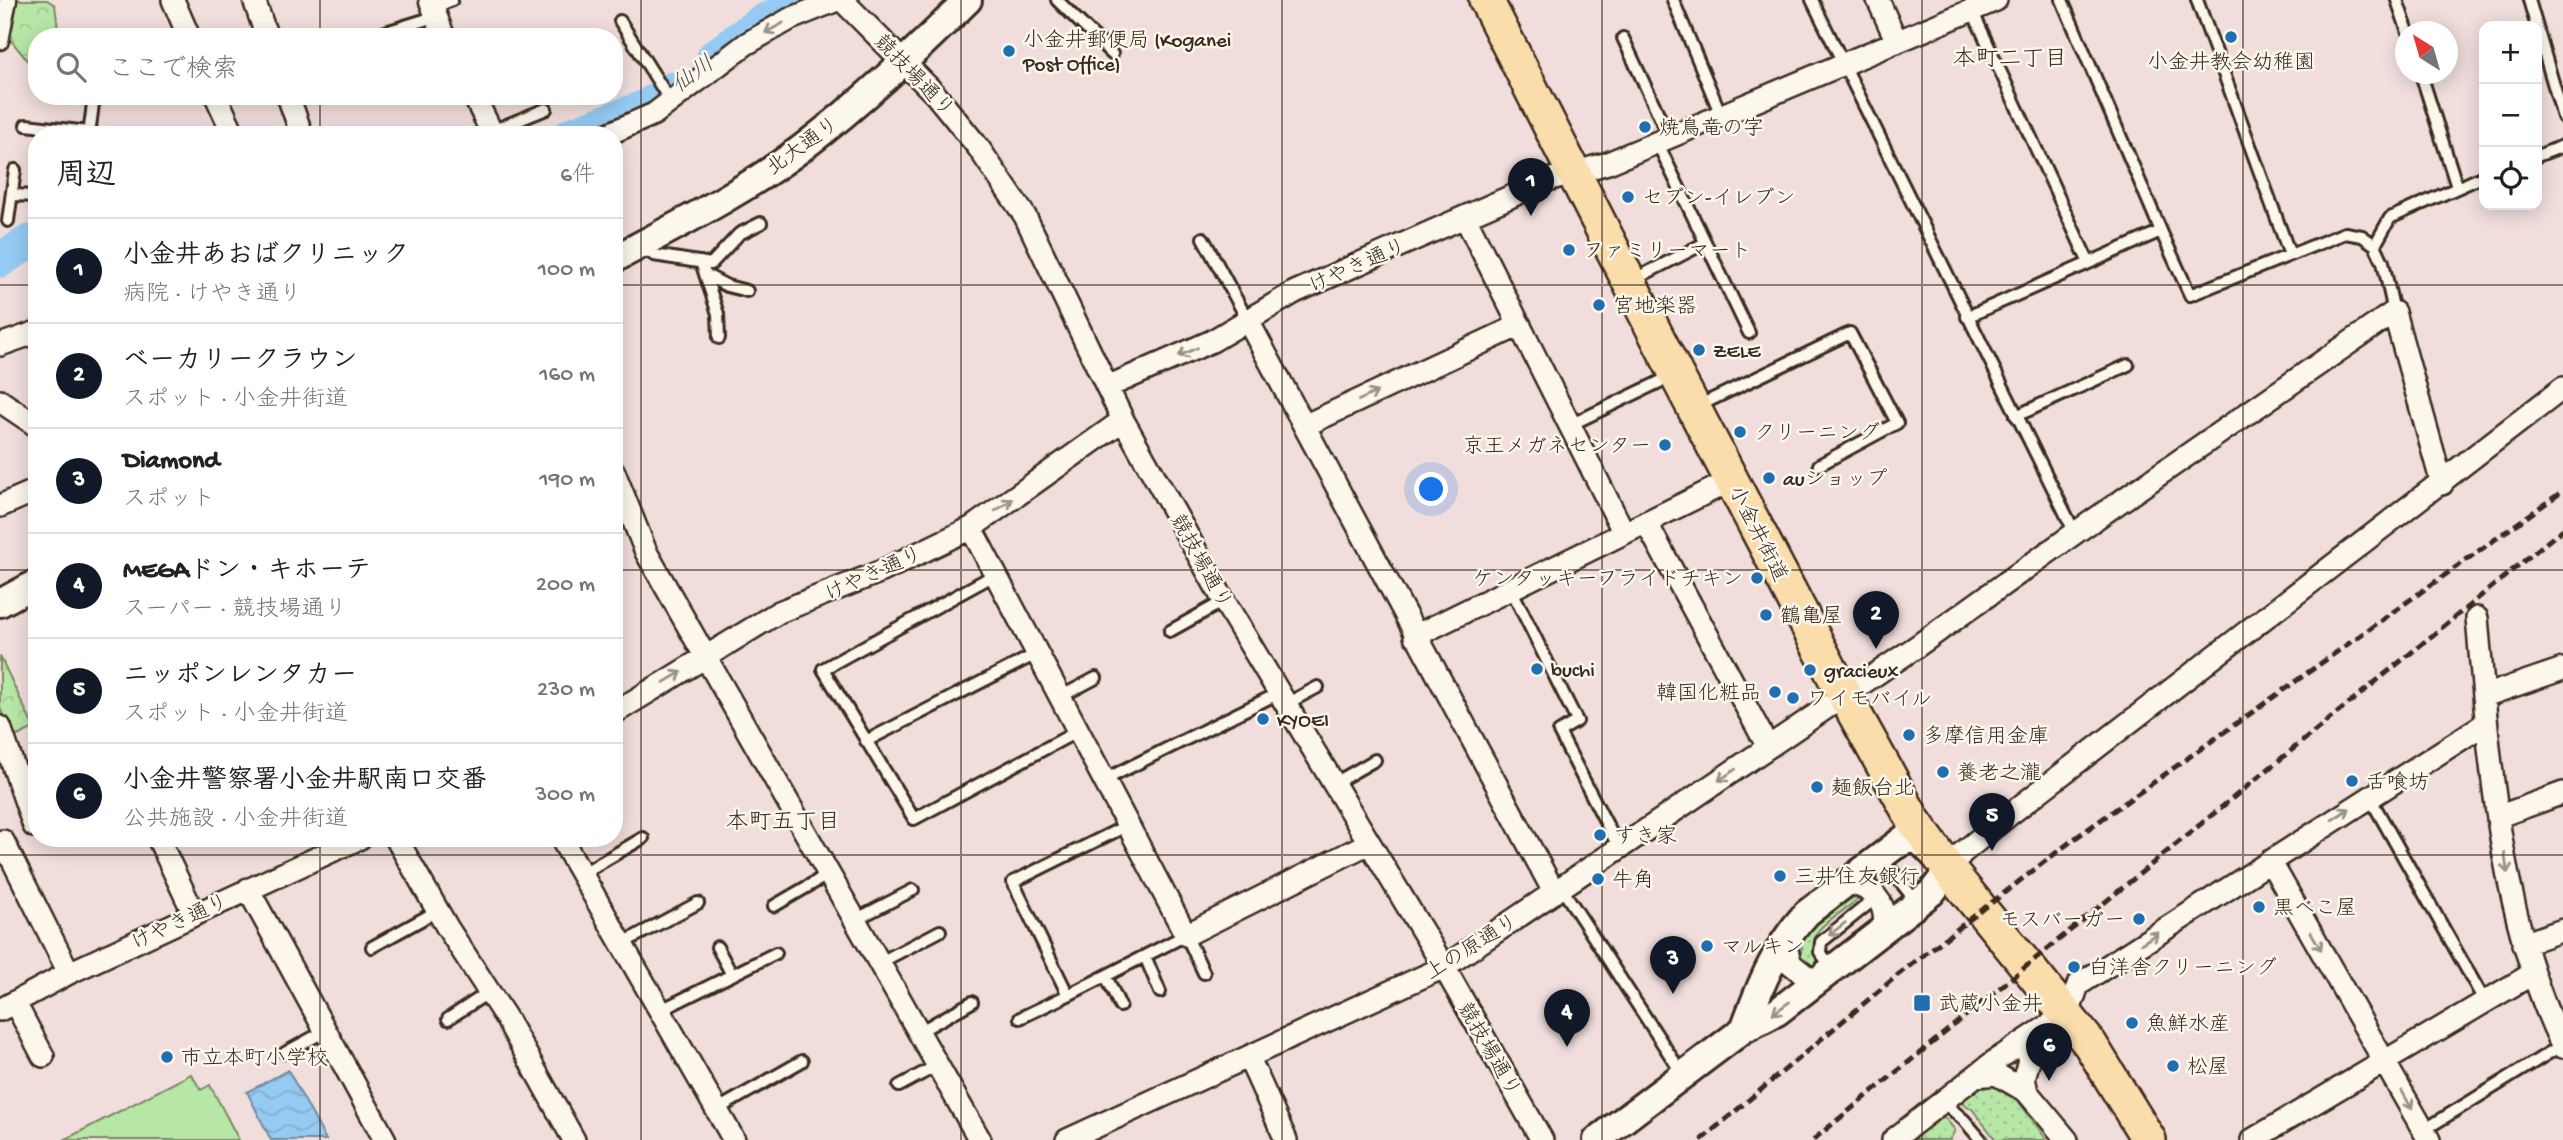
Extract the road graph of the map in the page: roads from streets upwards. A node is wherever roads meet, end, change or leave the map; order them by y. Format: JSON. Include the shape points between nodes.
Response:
{"nodes":[{"id":1,"x":8,"y":0,"type":"edge"},
{"id":2,"x":173,"y":0,"type":"edge"},
{"id":3,"x":254,"y":0,"type":"edge"},
{"id":4,"x":839,"y":0,"type":"edge"},
{"id":5,"x":968,"y":0,"type":"edge"},
{"id":6,"x":1486,"y":0,"type":"edge"},
{"id":7,"x":1878,"y":0,"type":"edge"},
{"id":8,"x":1996,"y":0,"type":"edge"},
{"id":9,"x":432,"y":9,"type":"edge"},
{"id":10,"x":185,"y":28,"type":"edge"},
{"id":11,"x":264,"y":28,"type":"edge"},
{"id":12,"x":440,"y":28,"type":"edge"},
{"id":13,"x":0,"y":41,"type":"edge"},
{"id":14,"x":1897,"y":42,"type":"junction"},
{"id":15,"x":905,"y":62,"type":"junction"},
{"id":16,"x":220,"y":105,"type":"edge"},
{"id":17,"x":291,"y":105,"type":"edge"},
{"id":18,"x":479,"y":105,"type":"edge"},
{"id":19,"x":230,"y":126,"type":"edge"},
{"id":20,"x":299,"y":126,"type":"edge"},
{"id":21,"x":489,"y":126,"type":"edge"},
{"id":22,"x":623,"y":128,"type":"edge"},
{"id":23,"x":1573,"y":172,"type":"junction"},
{"id":24,"x":1465,"y":217,"type":"junction"},
{"id":25,"x":623,"y":254,"type":"edge"},
{"id":26,"x":1247,"y":319,"type":"junction"},
{"id":27,"x":1520,"y":325,"type":"junction"},
{"id":28,"x":28,"y":335,"type":"edge"},
{"id":29,"x":0,"y":345,"type":"edge"},
{"id":30,"x":1107,"y":387,"type":"junction"},
{"id":31,"x":2563,"y":388,"type":"edge"},
{"id":32,"x":0,"y":401,"type":"edge"},
{"id":33,"x":1123,"y":419,"type":"junction"},
{"id":34,"x":28,"y":420,"type":"edge"},
{"id":35,"x":1306,"y":425,"type":"junction"},
{"id":36,"x":1732,"y":480,"type":"junction"},
{"id":37,"x":2442,"y":484,"type":"junction"},
{"id":38,"x":28,"y":494,"type":"edge"},
{"id":39,"x":623,"y":494,"type":"edge"},
{"id":40,"x":0,"y":506,"type":"edge"},
{"id":41,"x":1646,"y":522,"type":"junction"},
{"id":42,"x":971,"y":528,"type":"junction"},
{"id":43,"x":1624,"y":533,"type":"junction"},
{"id":44,"x":28,"y":588,"type":"edge"},
{"id":45,"x":0,"y":603,"type":"edge"},
{"id":46,"x":2477,"y":618,"type":"dead end"},
{"id":47,"x":1415,"y":636,"type":"junction"},
{"id":48,"x":705,"y":657,"type":"junction"},
{"id":49,"x":2563,"y":669,"type":"edge"},
{"id":50,"x":1844,"y":695,"type":"junction"},
{"id":51,"x":2484,"y":696,"type":"junction"},
{"id":52,"x":623,"y":707,"type":"edge"},
{"id":53,"x":2486,"y":723,"type":"junction"},
{"id":54,"x":0,"y":727,"type":"edge"},
{"id":55,"x":1768,"y":747,"type":"junction"},
{"id":56,"x":6,"y":763,"type":"edge"},
{"id":57,"x":2563,"y":793,"type":"edge"},
{"id":58,"x":28,"y":810,"type":"edge"},
{"id":59,"x":2500,"y":816,"type":"junction"},
{"id":60,"x":28,"y":829,"type":"edge"},
{"id":61,"x":1906,"y":833,"type":"junction"},
{"id":62,"x":2,"y":842,"type":"edge"},
{"id":63,"x":1369,"y":843,"type":"junction"},
{"id":64,"x":162,"y":847,"type":"edge"},
{"id":65,"x":340,"y":847,"type":"edge"},
{"id":66,"x":401,"y":847,"type":"edge"},
{"id":67,"x":567,"y":847,"type":"edge"},
{"id":68,"x":2270,"y":861,"type":"junction"},
{"id":69,"x":1949,"y":870,"type":"junction"},
{"id":70,"x":1846,"y":883,"type":"junction"},
{"id":71,"x":248,"y":889,"type":"junction"},
{"id":72,"x":1558,"y":890,"type":"junction"},
{"id":73,"x":194,"y":914,"type":"junction"},
{"id":74,"x":1884,"y":929,"type":"junction"},
{"id":75,"x":2563,"y":930,"type":"edge"},
{"id":76,"x":1784,"y":941,"type":"junction"},
{"id":77,"x":2524,"y":944,"type":"junction"},
{"id":78,"x":1444,"y":967,"type":"junction"},
{"id":79,"x":69,"y":973,"type":"junction"},
{"id":80,"x":2532,"y":974,"type":"junction"},
{"id":81,"x":1824,"y":976,"type":"junction"},
{"id":82,"x":7,"y":1006,"type":"edge"},
{"id":83,"x":2068,"y":1014,"type":"junction"},
{"id":84,"x":2557,"y":1019,"type":"edge"},
{"id":85,"x":1744,"y":1029,"type":"junction"},
{"id":86,"x":2563,"y":1046,"type":"edge"},
{"id":87,"x":43,"y":1056,"type":"dead end"},
{"id":88,"x":1250,"y":1058,"type":"junction"},
{"id":89,"x":2385,"y":1061,"type":"junction"},
{"id":90,"x":1976,"y":1076,"type":"junction"},
{"id":91,"x":2027,"y":1092,"type":"junction"},
{"id":92,"x":2426,"y":1135,"type":"edge"},
{"id":93,"x":571,"y":1139,"type":"edge"},
{"id":94,"x":385,"y":1140,"type":"edge"},
{"id":95,"x":734,"y":1140,"type":"edge"},
{"id":96,"x":980,"y":1140,"type":"edge"},
{"id":97,"x":1067,"y":1140,"type":"edge"},
{"id":98,"x":1286,"y":1140,"type":"edge"},
{"id":99,"x":1542,"y":1140,"type":"edge"},
{"id":100,"x":1597,"y":1140,"type":"edge"},
{"id":101,"x":1893,"y":1140,"type":"edge"},
{"id":102,"x":2067,"y":1140,"type":"edge"},
{"id":103,"x":2149,"y":1140,"type":"edge"},
{"id":104,"x":2252,"y":1140,"type":"edge"}],
"edges":[{"from":1,"to":13,"type":"street"},
{"from":2,"to":10,"type":"street"},
{"from":3,"to":11,"type":"street"},
{"from":4,"to":15,"type":"street","name":"競技場通り"},
{"from":4,"to":22,"type":"street","one_way":true,"via":[[790,19],[746,44],[666,95],[654,114]]},
{"from":5,"to":15,"type":"street","name":"北大通り"},
{"from":6,"to":23,"type":"main road","name":"小金井街道"},
{"from":7,"to":14,"type":"street"},
{"from":8,"to":14,"type":"street","name":"けやき通り"},
{"from":9,"to":12,"type":"street"},
{"from":14,"to":23,"type":"street","name":"けやき通り","via":[[1608,163]]},
{"from":15,"to":25,"type":"street","name":"北大通り","via":[[800,150]]},
{"from":15,"to":30,"type":"street","name":"競技場通り","via":[[962,125],[1025,216]]},
{"from":16,"to":19,"type":"street"},
{"from":17,"to":20,"type":"street"},
{"from":18,"to":21,"type":"street"},
{"from":23,"to":24,"type":"street","name":"けやき通り"},
{"from":23,"to":36,"type":"main road","name":"小金井街道"},
{"from":24,"to":26,"type":"street","name":"けやき通り","via":[[1295,292]]},
{"from":24,"to":27,"type":"street"},
{"from":26,"to":30,"type":"street","name":"けやき通り","one_way":true,"via":[[1212,341]]},
{"from":26,"to":35,"type":"street"},
{"from":35,"to":27,"type":"street","one_way":true},
{"from":27,"to":43,"type":"street"},
{"from":28,"to":29,"type":"street"},
{"from":30,"to":33,"type":"street","name":"競技場通り"},
{"from":31,"to":37,"type":"street"},
{"from":32,"to":34,"type":"street"},
{"from":42,"to":33,"type":"street","name":"けやき通り","one_way":true},
{"from":33,"to":63,"type":"street","name":"競技場通り","via":[[1224,601]]},
{"from":35,"to":47,"type":"street"},
{"from":36,"to":41,"type":"street"},
{"from":36,"to":50,"type":"main road","name":"小金井街道"},
{"from":37,"to":50,"type":"street","name":"上の原通り","via":[[2395,312]]},
{"from":37,"to":69,"type":"street","via":[[2009,815],[1962,853]]},
{"from":38,"to":40,"type":"street"},
{"from":39,"to":48,"type":"street","via":[[646,552]]},
{"from":41,"to":43,"type":"street"},
{"from":41,"to":55,"type":"street"},
{"from":42,"to":48,"type":"street","name":"けやき通り","via":[[882,571],[779,612]]},
{"from":42,"to":63,"type":"street","via":[[1186,935]]},
{"from":43,"to":47,"type":"street"},
{"from":44,"to":45,"type":"street"},
{"from":46,"to":51,"type":"street"},
{"from":47,"to":72,"type":"street"},
{"from":52,"to":48,"type":"street","name":"けやき通り","one_way":true},
{"from":48,"to":96,"type":"street"},
{"from":49,"to":51,"type":"street"},
{"from":50,"to":55,"type":"street","name":"上の原通り"},
{"from":50,"to":61,"type":"main road","name":"小金井街道"},
{"from":51,"to":53,"type":"street"},
{"from":53,"to":59,"type":"street"},
{"from":68,"to":53,"type":"street","one_way":true},
{"from":54,"to":56,"type":"street"},
{"from":55,"to":72,"type":"street","name":"上の原通り","one_way":true},
{"from":56,"to":58,"type":"street"},
{"from":57,"to":59,"type":"street"},
{"from":59,"to":77,"type":"street","one_way":true},
{"from":60,"to":62,"type":"street"},
{"from":61,"to":69,"type":"main road","name":"小金井街道"},
{"from":61,"to":70,"type":"street"},
{"from":62,"to":79,"type":"street"},
{"from":63,"to":78,"type":"street","name":"競技場通り"},
{"from":64,"to":73,"type":"street"},
{"from":65,"to":71,"type":"street","name":"けやき通り"},
{"from":66,"to":93,"type":"street"},
{"from":67,"to":95,"type":"street"},
{"from":83,"to":68,"type":"street","one_way":true,"via":[[2078,985]]},
{"from":68,"to":89,"type":"street","one_way":true},
{"from":69,"to":74,"type":"street","via":[[1932,892]]},
{"from":69,"to":83,"type":"main road","name":"小金井街道"},
{"from":70,"to":74,"type":"street","via":[[1866,887],[1878,897]]},
{"from":70,"to":76,"type":"street","via":[[1807,913]]},
{"from":71,"to":73,"type":"street","name":"けやき通り"},
{"from":71,"to":94,"type":"street"},
{"from":72,"to":78,"type":"street","name":"上の原通り"},
{"from":73,"to":79,"type":"street","name":"けやき通り"},
{"from":74,"to":81,"type":"street"},
{"from":75,"to":77,"type":"street"},
{"from":76,"to":81,"type":"street","via":[[1791,964]]},
{"from":76,"to":85,"type":"street","via":[[1768,966]]},
{"from":77,"to":80,"type":"street"},
{"from":78,"to":88,"type":"street","name":"上の原通り"},
{"from":78,"to":99,"type":"street","name":"競技場通り"},
{"from":79,"to":82,"type":"street","name":"けやき通り"},
{"from":80,"to":84,"type":"street"},
{"from":80,"to":89,"type":"street"},
{"from":81,"to":85,"type":"street","one_way":true,"via":[[1777,1012]]},
{"from":82,"to":87,"type":"street"},
{"from":83,"to":90,"type":"street","via":[[2033,1033]]},
{"from":83,"to":91,"type":"street","via":[[2030,1057],[2024,1078]]},
{"from":83,"to":103,"type":"main road","name":"小金井街道","via":[[2108,1069]]},
{"from":84,"to":86,"type":"street"},
{"from":85,"to":100,"type":"street"},
{"from":88,"to":97,"type":"street","name":"上の原通り"},
{"from":88,"to":98,"type":"street"},
{"from":89,"to":92,"type":"street","one_way":true},
{"from":89,"to":104,"type":"street"},
{"from":90,"to":91,"type":"street","via":[[1996,1074]]},
{"from":90,"to":101,"type":"street"},
{"from":91,"to":102,"type":"street"}]}
